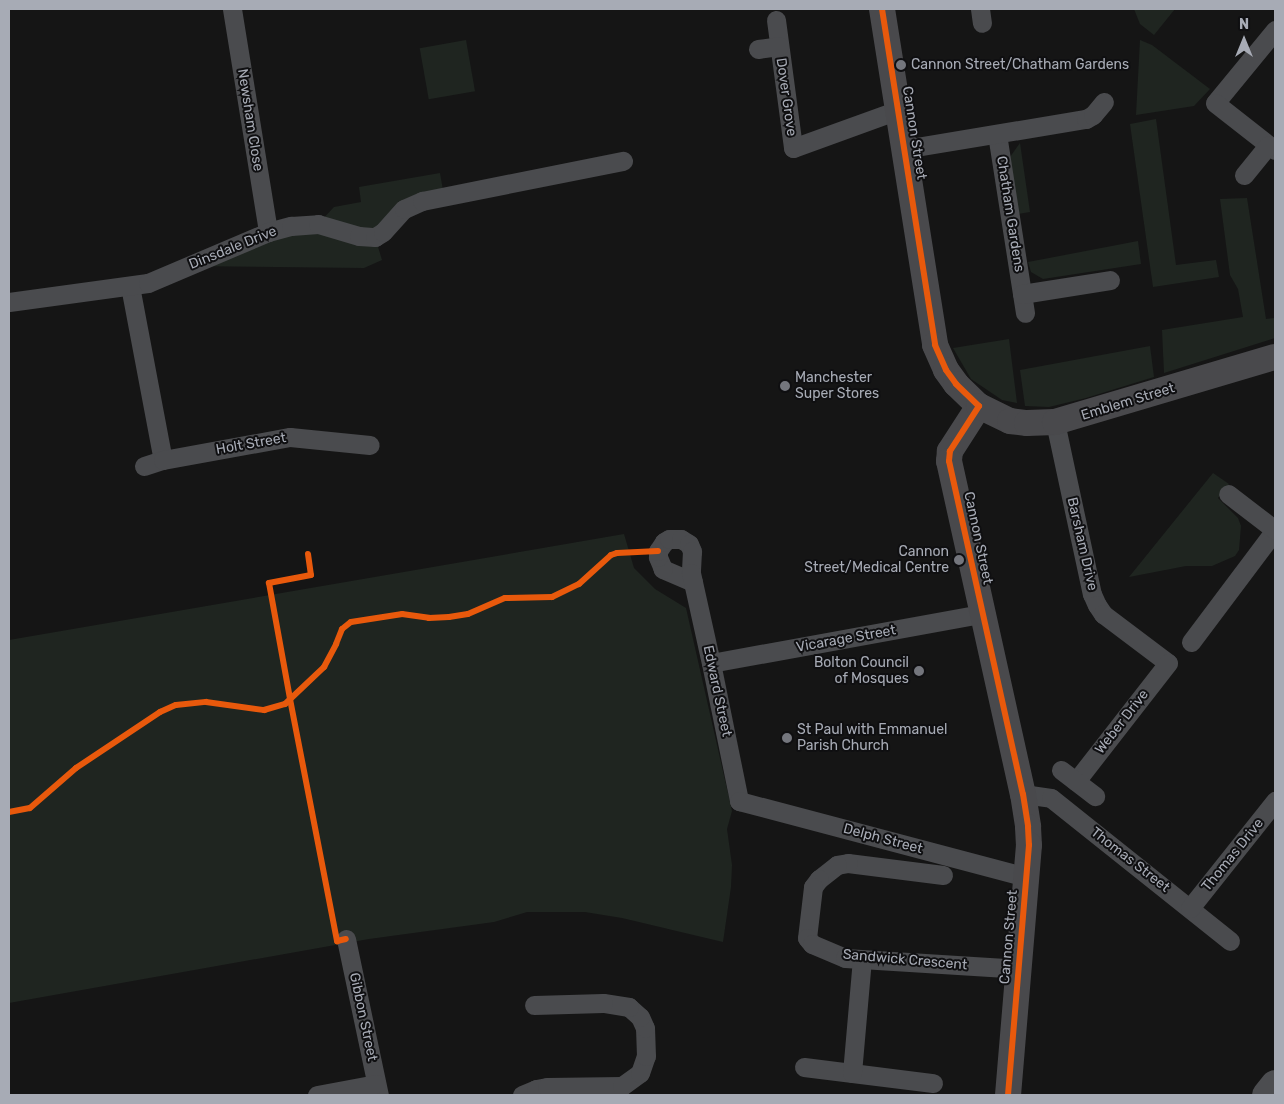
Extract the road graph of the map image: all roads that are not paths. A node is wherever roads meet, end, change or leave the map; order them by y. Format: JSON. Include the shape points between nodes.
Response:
{"nodes":[{"id":1,"x":232,"y":9,"type":"edge"},
{"id":2,"x":882,"y":9,"type":"edge"},
{"id":3,"x":776,"y":20,"type":"dead end"},
{"id":4,"x":1275,"y":30,"type":"edge"},
{"id":5,"x":779,"y":46,"type":"junction"},
{"id":6,"x":758,"y":49,"type":"dead end"},
{"id":7,"x":1104,"y":102,"type":"dead end"},
{"id":8,"x":898,"y":110,"type":"junction"},
{"id":9,"x":997,"y":134,"type":"junction"},
{"id":10,"x":1272,"y":148,"type":"edge"},
{"id":11,"x":904,"y":149,"type":"junction"},
{"id":12,"x":623,"y":161,"type":"dead end"},
{"id":13,"x":1244,"y":176,"type":"dead end"},
{"id":14,"x":268,"y":232,"type":"junction"},
{"id":15,"x":1110,"y":280,"type":"dead end"},
{"id":16,"x":130,"y":286,"type":"junction"},
{"id":17,"x":1022,"y":294,"type":"junction"},
{"id":18,"x":9,"y":302,"type":"edge"},
{"id":19,"x":1025,"y":313,"type":"dead end"},
{"id":20,"x":1275,"y":357,"type":"edge"},
{"id":21,"x":980,"y":406,"type":"junction"},
{"id":22,"x":1055,"y":422,"type":"junction"},
{"id":23,"x":370,"y":445,"type":"dead end"},
{"id":24,"x":163,"y":460,"type":"junction"},
{"id":25,"x":144,"y":466,"type":"dead end"},
{"id":26,"x":1228,"y":494,"type":"dead end"},
{"id":27,"x":693,"y":582,"type":"dead end"},
{"id":28,"x":981,"y":614,"type":"junction"},
{"id":29,"x":1191,"y":642,"type":"dead end"},
{"id":30,"x":711,"y":663,"type":"junction"},
{"id":31,"x":1168,"y":663,"type":"joint"},
{"id":32,"x":1061,"y":770,"type":"dead end"},
{"id":33,"x":1076,"y":782,"type":"junction"},
{"id":34,"x":1023,"y":794,"type":"junction"},
{"id":35,"x":1095,"y":796,"type":"dead end"},
{"id":36,"x":739,"y":801,"type":"joint"},
{"id":37,"x":1275,"y":801,"type":"edge"},
{"id":38,"x":943,"y":875,"type":"dead end"},
{"id":39,"x":1026,"y":877,"type":"junction"},
{"id":40,"x":1190,"y":908,"type":"junction"},
{"id":41,"x":346,"y":939,"type":"dead end"},
{"id":42,"x":1230,"y":941,"type":"dead end"},
{"id":43,"x":862,"y":959,"type":"junction"},
{"id":44,"x":1019,"y":969,"type":"junction"},
{"id":45,"x":534,"y":1005,"type":"dead end"},
{"id":46,"x":804,"y":1067,"type":"dead end"},
{"id":47,"x":852,"y":1073,"type":"junction"},
{"id":48,"x":933,"y":1083,"type":"dead end"},
{"id":49,"x":1275,"y":1084,"type":"edge"},
{"id":50,"x":378,"y":1090,"type":"edge"},
{"id":51,"x":609,"y":1091,"type":"edge"},
{"id":52,"x":317,"y":1095,"type":"edge"},
{"id":53,"x":522,"y":1095,"type":"edge"},
{"id":54,"x":1008,"y":1095,"type":"edge"},
{"id":55,"x":1266,"y":1095,"type":"edge"}],
"edges":[{"from":1,"to":14,"type":"street","name":"Newsham Close"},
{"from":2,"to":8,"type":"street","name":"Cannon Street"},
{"from":3,"to":5,"type":"street","name":"Dover Grove"},
{"from":4,"to":10,"type":"street","via":[[1215,103]]},
{"from":5,"to":6,"type":"street","name":"Dover Grove"},
{"from":5,"to":8,"type":"street","name":"Dover Grove","via":[[792,148]]},
{"from":7,"to":9,"type":"street","via":[[1086,119]]},
{"from":8,"to":11,"type":"street","name":"Cannon Street"},
{"from":9,"to":11,"type":"street"},
{"from":9,"to":17,"type":"street","name":"Chatham Gardens"},
{"from":10,"to":13,"type":"street"},
{"from":11,"to":21,"type":"street","name":"Cannon Street","via":[[935,345],[956,384]]},
{"from":12,"to":14,"type":"street","name":"Dinsdale Drive","via":[[422,201],[404,210],[384,232],[374,237],[314,224]]},
{"from":14,"to":16,"type":"street","name":"Dinsdale Drive","via":[[148,283]]},
{"from":15,"to":17,"type":"street"},
{"from":16,"to":18,"type":"street","name":"Dinsdale Drive"},
{"from":16,"to":24,"type":"street"},
{"from":17,"to":19,"type":"street","name":"Chatham Gardens"},
{"from":20,"to":22,"type":"street","name":"Emblem Street"},
{"from":21,"to":22,"type":"street","name":"Emblem Street","via":[[1010,420]]},
{"from":21,"to":28,"type":"street","name":"Cannon Street","via":[[950,451],[949,461]]},
{"from":22,"to":31,"type":"street","name":"Barsham Drive","via":[[1097,605],[1103,614]]},
{"from":23,"to":24,"type":"street","name":"Holt Street","via":[[290,437]]},
{"from":24,"to":25,"type":"street","name":"Holt Street"},
{"from":26,"to":29,"type":"street","via":[[1275,530]]},
{"from":27,"to":30,"type":"street","name":"Edward Street"},
{"from":28,"to":30,"type":"street","name":"Vicarage Street"},
{"from":28,"to":34,"type":"street","name":"Cannon Street"},
{"from":30,"to":36,"type":"street","name":"Edward Street"},
{"from":31,"to":33,"type":"street","name":"Weber Drive"},
{"from":32,"to":33,"type":"street"},
{"from":33,"to":35,"type":"street"},
{"from":34,"to":39,"type":"street","name":"Cannon Street","via":[[1029,845]]},
{"from":34,"to":40,"type":"street","name":"Thomas Street","via":[[1052,798]]},
{"from":36,"to":39,"type":"street","name":"Delph Street"},
{"from":37,"to":40,"type":"street","name":"Thomas Drive"},
{"from":38,"to":43,"type":"street","name":"Sandwick Crescent","via":[[848,863],[837,865],[819,879],[813,887],[807,938],[812,944],[838,956]]},
{"from":39,"to":44,"type":"street","name":"Cannon Street"},
{"from":40,"to":42,"type":"street","name":"Thomas Street"},
{"from":41,"to":50,"type":"street","name":"Gibbon Street"},
{"from":43,"to":44,"type":"street","name":"Sandwick Crescent"},
{"from":43,"to":47,"type":"street"},
{"from":44,"to":54,"type":"street","name":"Cannon Street"},
{"from":45,"to":51,"type":"street","via":[[618,1004],[629,1007],[640,1017],[647,1038],[646,1056],[640,1073]]},
{"from":46,"to":47,"type":"street"},
{"from":47,"to":48,"type":"street"},
{"from":49,"to":55,"type":"main road"},
{"from":50,"to":52,"type":"street"},
{"from":51,"to":53,"type":"street","via":[[547,1087]]}]}
